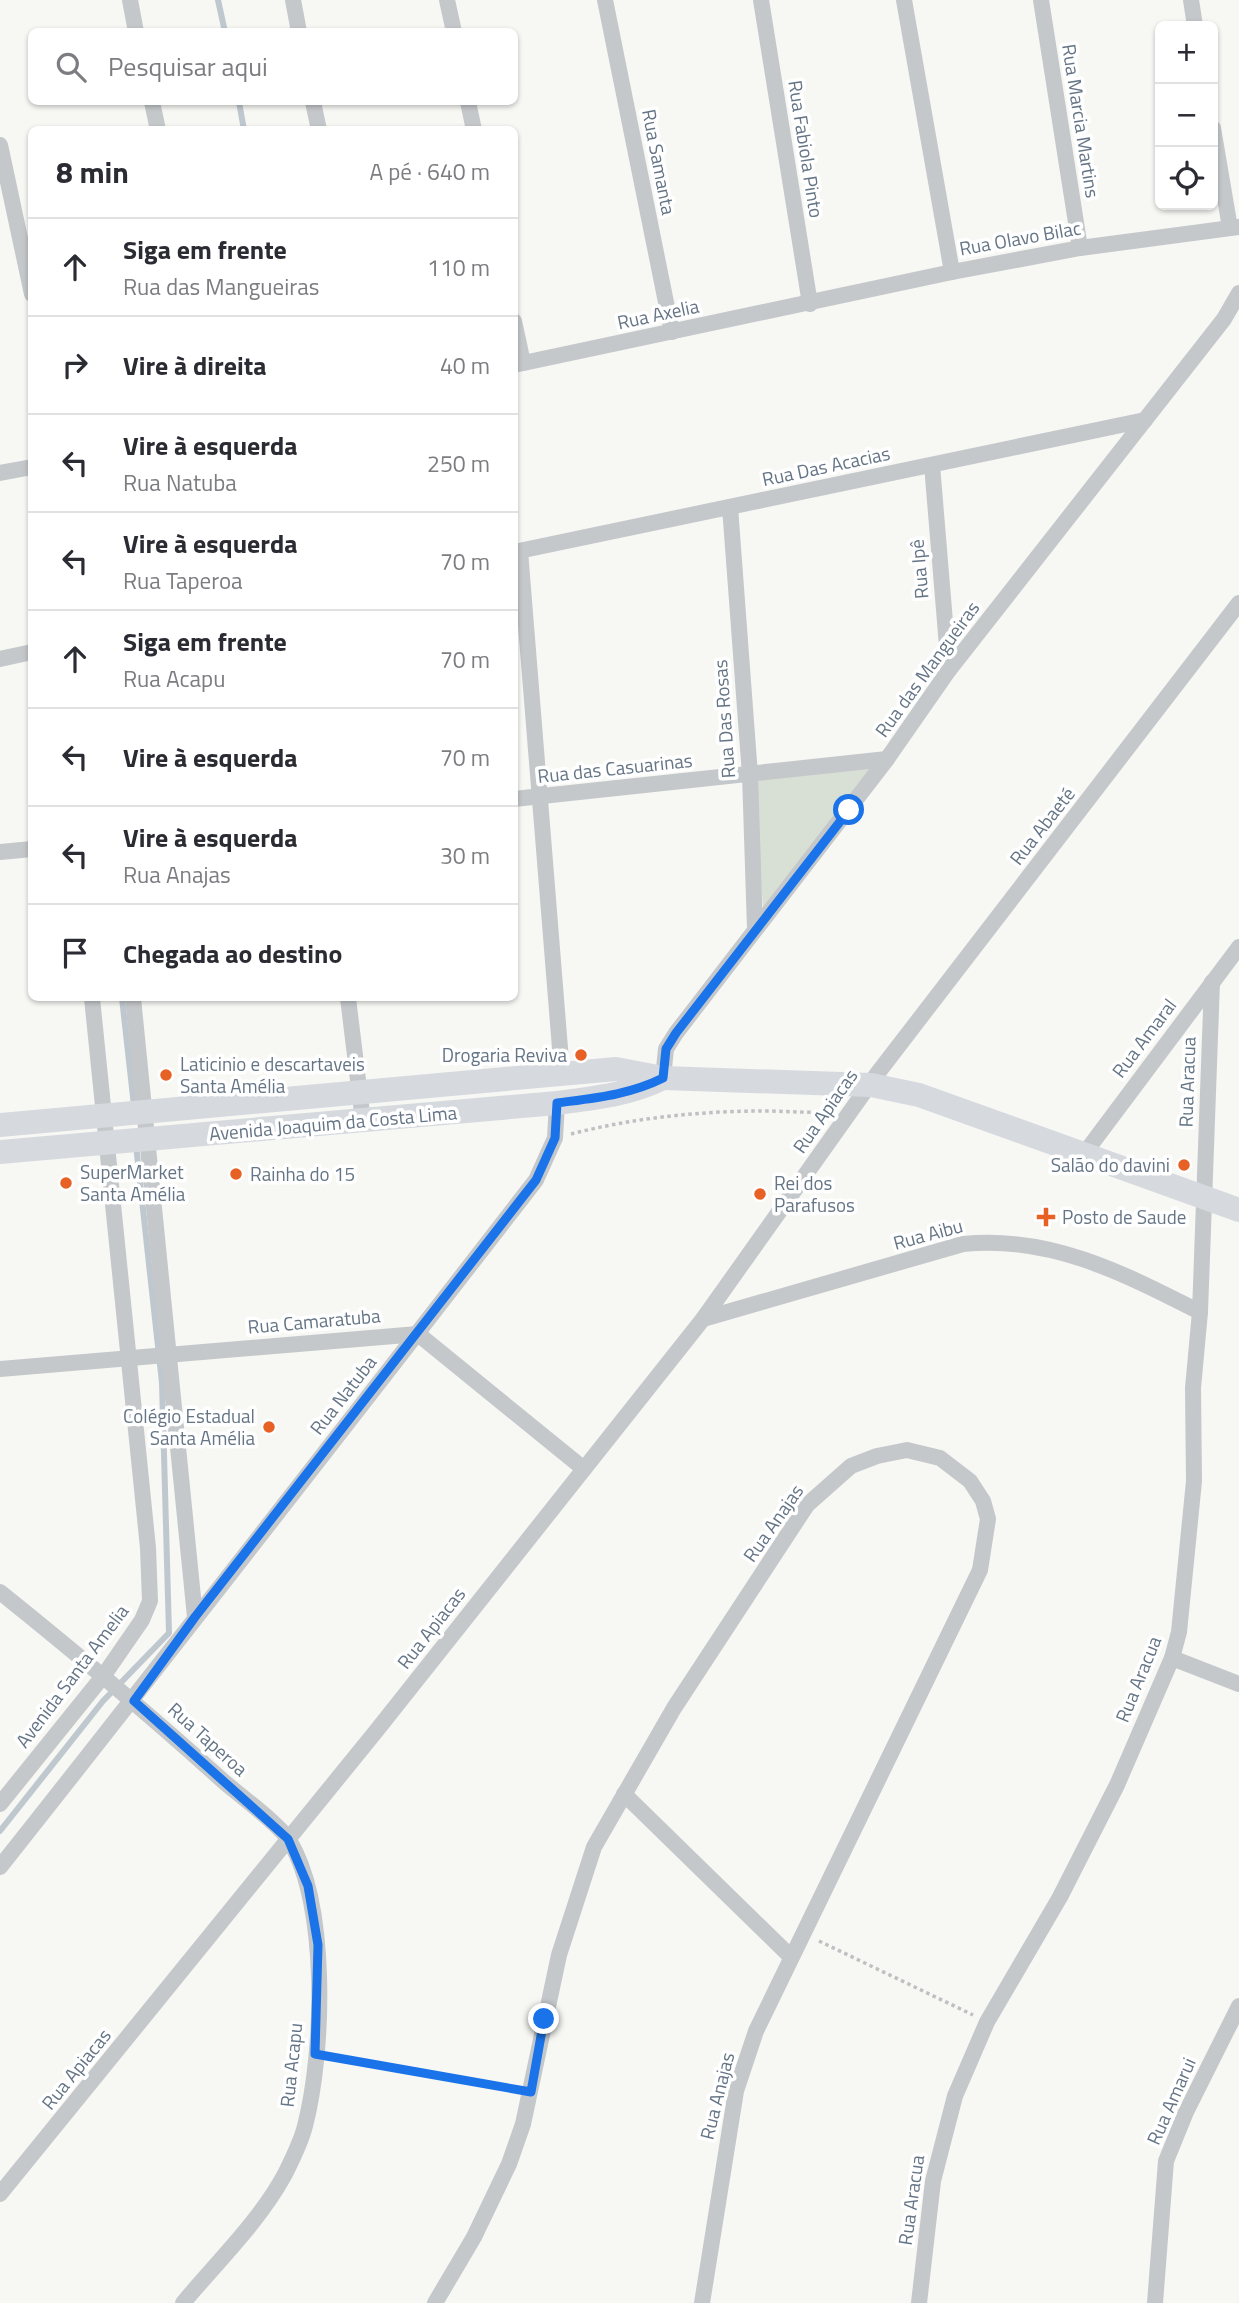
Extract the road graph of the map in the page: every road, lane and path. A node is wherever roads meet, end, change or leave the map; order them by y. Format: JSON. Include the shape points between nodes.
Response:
{"nodes":[{"id":1,"x":130,"y":0,"type":"edge"},
{"id":2,"x":293,"y":0,"type":"edge"},
{"id":3,"x":447,"y":0,"type":"edge"},
{"id":4,"x":605,"y":0,"type":"edge"},
{"id":5,"x":761,"y":0,"type":"edge"},
{"id":6,"x":904,"y":0,"type":"edge"},
{"id":7,"x":1041,"y":0,"type":"edge"},
{"id":8,"x":1191,"y":0,"type":"edge"},
{"id":9,"x":1194,"y":21,"type":"edge"},
{"id":10,"x":135,"y":28,"type":"edge"},
{"id":11,"x":298,"y":28,"type":"edge"},
{"id":12,"x":453,"y":28,"type":"edge"},
{"id":13,"x":153,"y":105,"type":"edge"},
{"id":14,"x":314,"y":105,"type":"edge"},
{"id":15,"x":469,"y":105,"type":"edge"},
{"id":16,"x":157,"y":126,"type":"edge"},
{"id":17,"x":318,"y":126,"type":"edge"},
{"id":18,"x":473,"y":126,"type":"edge"},
{"id":19,"x":0,"y":145,"type":"edge"},
{"id":20,"x":1217,"y":147,"type":"edge"},
{"id":21,"x":1234,"y":228,"type":"edge"},
{"id":22,"x":1080,"y":248,"type":"junction"},
{"id":23,"x":952,"y":272,"type":"junction"},
{"id":24,"x":28,"y":275,"type":"edge"},
{"id":25,"x":1239,"y":293,"type":"edge"},
{"id":26,"x":810,"y":304,"type":"junction"},
{"id":27,"x":672,"y":332,"type":"junction"},
{"id":28,"x":519,"y":364,"type":"edge"},
{"id":29,"x":1145,"y":421,"type":"junction"},
{"id":30,"x":932,"y":465,"type":"junction"},
{"id":31,"x":28,"y":468,"type":"edge"},
{"id":32,"x":0,"y":473,"type":"edge"},
{"id":33,"x":730,"y":507,"type":"junction"},
{"id":34,"x":518,"y":551,"type":"edge"},
{"id":35,"x":518,"y":563,"type":"edge"},
{"id":36,"x":1239,"y":603,"type":"edge"},
{"id":37,"x":28,"y":653,"type":"edge"},
{"id":38,"x":0,"y":659,"type":"edge"},
{"id":39,"x":949,"y":670,"type":"junction"},
{"id":40,"x":887,"y":759,"type":"junction"},
{"id":41,"x":750,"y":775,"type":"junction"},
{"id":42,"x":538,"y":797,"type":"junction"},
{"id":43,"x":518,"y":800,"type":"edge"},
{"id":44,"x":28,"y":849,"type":"edge"},
{"id":45,"x":0,"y":852,"type":"edge"},
{"id":46,"x":755,"y":929,"type":"junction"},
{"id":47,"x":1239,"y":947,"type":"edge"},
{"id":48,"x":1212,"y":982,"type":"junction"},
{"id":49,"x":92,"y":1001,"type":"edge"},
{"id":50,"x":133,"y":1001,"type":"edge"},
{"id":51,"x":348,"y":1001,"type":"edge"},
{"id":52,"x":562,"y":1073,"type":"junction"},
{"id":53,"x":663,"y":1078,"type":"junction"},
{"id":54,"x":874,"y":1079,"type":"junction"},
{"id":55,"x":360,"y":1092,"type":"junction"},
{"id":56,"x":557,"y":1103,"type":"junction"},
{"id":57,"x":854,"y":1111,"type":"junction"},
{"id":58,"x":144,"y":1112,"type":"junction"},
{"id":59,"x":105,"y":1115,"type":"junction"},
{"id":60,"x":363,"y":1121,"type":"junction"},
{"id":61,"x":0,"y":1125,"type":"edge"},
{"id":62,"x":555,"y":1138,"type":"junction"},
{"id":63,"x":146,"y":1141,"type":"junction"},
{"id":64,"x":108,"y":1144,"type":"junction"},
{"id":65,"x":0,"y":1152,"type":"edge"},
{"id":66,"x":1084,"y":1154,"type":"junction"},
{"id":67,"x":1203,"y":1197,"type":"junction"},
{"id":68,"x":1239,"y":1210,"type":"edge"},
{"id":69,"x":1200,"y":1312,"type":"junction"},
{"id":70,"x":703,"y":1318,"type":"junction"},
{"id":71,"x":418,"y":1334,"type":"junction"},
{"id":72,"x":168,"y":1354,"type":"junction"},
{"id":73,"x":129,"y":1358,"type":"junction"},
{"id":74,"x":0,"y":1369,"type":"edge"},
{"id":75,"x":584,"y":1469,"type":"junction"},
{"id":76,"x":0,"y":1592,"type":"edge"},
{"id":77,"x":195,"y":1617,"type":"junction"},
{"id":78,"x":1172,"y":1658,"type":"junction"},
{"id":79,"x":104,"y":1675,"type":"junction"},
{"id":80,"x":1239,"y":1684,"type":"edge"},
{"id":81,"x":134,"y":1701,"type":"junction"},
{"id":82,"x":624,"y":1794,"type":"junction"},
{"id":83,"x":0,"y":1804,"type":"edge"},
{"id":84,"x":288,"y":1839,"type":"junction"},
{"id":85,"x":0,"y":1867,"type":"edge"},
{"id":86,"x":802,"y":1932,"type":"junction"},
{"id":87,"x":790,"y":1956,"type":"junction"},
{"id":88,"x":1239,"y":2006,"type":"edge"},
{"id":89,"x":987,"y":2022,"type":"junction"},
{"id":90,"x":315,"y":2054,"type":"junction"},
{"id":91,"x":531,"y":2092,"type":"junction"},
{"id":92,"x":0,"y":2194,"type":"edge"},
{"id":93,"x":183,"y":2303,"type":"edge"},
{"id":94,"x":435,"y":2303,"type":"edge"},
{"id":95,"x":702,"y":2303,"type":"edge"},
{"id":96,"x":919,"y":2303,"type":"edge"},
{"id":97,"x":1155,"y":2303,"type":"edge"}],
"edges":[{"from":1,"to":10,"type":"street"},
{"from":2,"to":11,"type":"street"},
{"from":3,"to":12,"type":"street"},
{"from":4,"to":27,"type":"street","name":"Rua Samanta"},
{"from":5,"to":26,"type":"street","name":"Rua Fabiola Pinto"},
{"from":6,"to":23,"type":"street"},
{"from":7,"to":22,"type":"street","name":"Rua Marcia Martins"},
{"from":8,"to":9,"type":"street"},
{"from":13,"to":16,"type":"street"},
{"from":14,"to":17,"type":"street"},
{"from":15,"to":18,"type":"street"},
{"from":19,"to":24,"type":"street"},
{"from":20,"to":21,"type":"street"},
{"from":21,"to":22,"type":"street","name":"Rua Olavo Bilac"},
{"from":22,"to":23,"type":"street","name":"Rua Olavo Bilac"},
{"from":23,"to":26,"type":"street","name":"Rua Olavo Bilac"},
{"from":25,"to":29,"type":"street","name":"Rua das Mangueiras","via":[[1224,320]]},
{"from":26,"to":27,"type":"street","name":"Rua Axelia"},
{"from":27,"to":28,"type":"street","name":"Rua Axelia"},
{"from":29,"to":30,"type":"street","name":"Rua Das Acacias"},
{"from":29,"to":39,"type":"street","name":"Rua das Mangueiras"},
{"from":30,"to":33,"type":"street","name":"Rua Das Acacias"},
{"from":30,"to":39,"type":"street","name":"Rua Ipê"},
{"from":31,"to":32,"type":"street"},
{"from":33,"to":34,"type":"street","name":"Rua Das Acacias"},
{"from":33,"to":41,"type":"street","name":"Rua Das Rosas"},
{"from":35,"to":42,"type":"street"},
{"from":36,"to":54,"type":"street","name":"Rua Abaeté"},
{"from":37,"to":38,"type":"street"},
{"from":39,"to":40,"type":"street","name":"Rua das Mangueiras"},
{"from":40,"to":41,"type":"street","name":"Rua das Casuarinas"},
{"from":40,"to":46,"type":"street","name":"Rua das Mangueiras"},
{"from":41,"to":42,"type":"street","name":"Rua das Casuarinas"},
{"from":41,"to":46,"type":"street","name":"Rua Das Rosas"},
{"from":42,"to":43,"type":"street","name":"Rua das Casuarinas"},
{"from":42,"to":52,"type":"street"},
{"from":44,"to":45,"type":"street"},
{"from":46,"to":53,"type":"street","name":"Rua das Mangueiras","via":[[666,1049]]},
{"from":47,"to":48,"type":"street","name":"Rua Amaral"},
{"from":48,"to":66,"type":"street","name":"Rua Amaral"},
{"from":48,"to":67,"type":"street","name":"Rua Aracua"},
{"from":49,"to":59,"type":"street","name":"Avenida Santa Amelia"},
{"from":50,"to":58,"type":"street"},
{"from":51,"to":55,"type":"street"},
{"from":52,"to":53,"type":"main road","name":"Avenida Joaquim da Costa Lima","via":[[616,1069]]},
{"from":52,"to":55,"type":"main road","name":"Avenida Joaquim da Costa Lima"},
{"from":53,"to":54,"type":"main road","name":"Avenida Joaquim da Costa Lima"},
{"from":53,"to":56,"type":"main road","name":"Avenida Joaquim da Costa Lima","via":[[611,1096]]},
{"from":54,"to":57,"type":"street","name":"Rua Apiacas"},
{"from":54,"to":66,"type":"main road","name":"Avenida Joaquim da Costa Lima"},
{"from":55,"to":58,"type":"main road","name":"Avenida Joaquim da Costa Lima"},
{"from":55,"to":60,"type":"street"},
{"from":56,"to":60,"type":"main road","name":"Avenida Joaquim da Costa Lima"},
{"from":56,"to":62,"type":"street","name":"Rua Natuba"},
{"from":57,"to":62,"type":"path","via":[[676,1116]]},
{"from":57,"to":70,"type":"street","name":"Rua Apiacas"},
{"from":58,"to":59,"type":"main road","name":"Avenida Joaquim da Costa Lima"},
{"from":58,"to":63,"type":"street"},
{"from":59,"to":61,"type":"main road","name":"Avenida Joaquim da Costa Lima"},
{"from":59,"to":64,"type":"street","name":"Avenida Santa Amelia"},
{"from":60,"to":63,"type":"main road","name":"Avenida Joaquim da Costa Lima"},
{"from":62,"to":71,"type":"street","name":"Rua Natuba","via":[[536,1180]]},
{"from":63,"to":64,"type":"main road","name":"Avenida Joaquim da Costa Lima"},
{"from":63,"to":72,"type":"street"},
{"from":64,"to":65,"type":"main road","name":"Avenida Joaquim da Costa Lima"},
{"from":64,"to":73,"type":"street","name":"Avenida Santa Amelia"},
{"from":66,"to":67,"type":"main road","name":"Avenida Joaquim da Costa Lima"},
{"from":67,"to":68,"type":"main road","name":"Avenida Joaquim da Costa Lima"},
{"from":67,"to":69,"type":"street","name":"Rua Aracua"},
{"from":69,"to":70,"type":"street","name":"Rua Aibu","via":[[1119,1271],[1071,1253],[994,1241],[962,1244]]},
{"from":69,"to":78,"type":"street","name":"Rua Aracua","via":[[1193,1388],[1192,1514],[1186,1588]]},
{"from":70,"to":75,"type":"street","name":"Rua Apiacas"},
{"from":71,"to":72,"type":"street","name":"Rua Camaratuba"},
{"from":71,"to":75,"type":"street"},
{"from":71,"to":77,"type":"street","name":"Rua Natuba"},
{"from":72,"to":73,"type":"street","name":"Rua Camaratuba"},
{"from":72,"to":77,"type":"street"},
{"from":73,"to":74,"type":"street","name":"Rua Camaratuba"},
{"from":73,"to":79,"type":"street","name":"Avenida Santa Amelia","via":[[150,1601]]},
{"from":75,"to":84,"type":"street","name":"Rua Apiacas"},
{"from":76,"to":79,"type":"street","name":"Rua Taperoa"},
{"from":77,"to":81,"type":"street","name":"Rua Natuba"},
{"from":78,"to":80,"type":"street"},
{"from":78,"to":89,"type":"street","name":"Rua Aracua","via":[[1111,1798]]},
{"from":79,"to":81,"type":"street","name":"Rua Taperoa"},
{"from":79,"to":83,"type":"street","name":"Avenida Santa Amelia"},
{"from":81,"to":84,"type":"street","name":"Rua Taperoa"},
{"from":81,"to":85,"type":"street"},
{"from":82,"to":86,"type":"street","name":"Rua Anajas","via":[[674,1708],[820,1491],[852,1466],[907,1450],[954,1466],[983,1501],[988,1519],[980,1570]]},
{"from":82,"to":87,"type":"street"},
{"from":82,"to":91,"type":"street","name":"Rua Anajas","via":[[594,1847],[569,1918]]},
{"from":84,"to":90,"type":"street","name":"Rua Acapu","via":[[308,1886],[318,1945]]},
{"from":84,"to":92,"type":"street","name":"Rua Apiacas"},
{"from":86,"to":87,"type":"street","name":"Rua Anajas"},
{"from":86,"to":89,"type":"path"},
{"from":87,"to":95,"type":"street","name":"Rua Anajas","via":[[756,2031],[736,2091]]},
{"from":88,"to":97,"type":"street","name":"Rua Amarui","via":[[1166,2161]]},
{"from":89,"to":96,"type":"street","name":"Rua Aracua","via":[[955,2096],[941,2145]]},
{"from":90,"to":91,"type":"path"},
{"from":90,"to":93,"type":"street","name":"Rua Acapu","via":[[305,2129],[284,2176]]},
{"from":91,"to":94,"type":"street","name":"Rua Anajas","via":[[509,2165]]}]}
